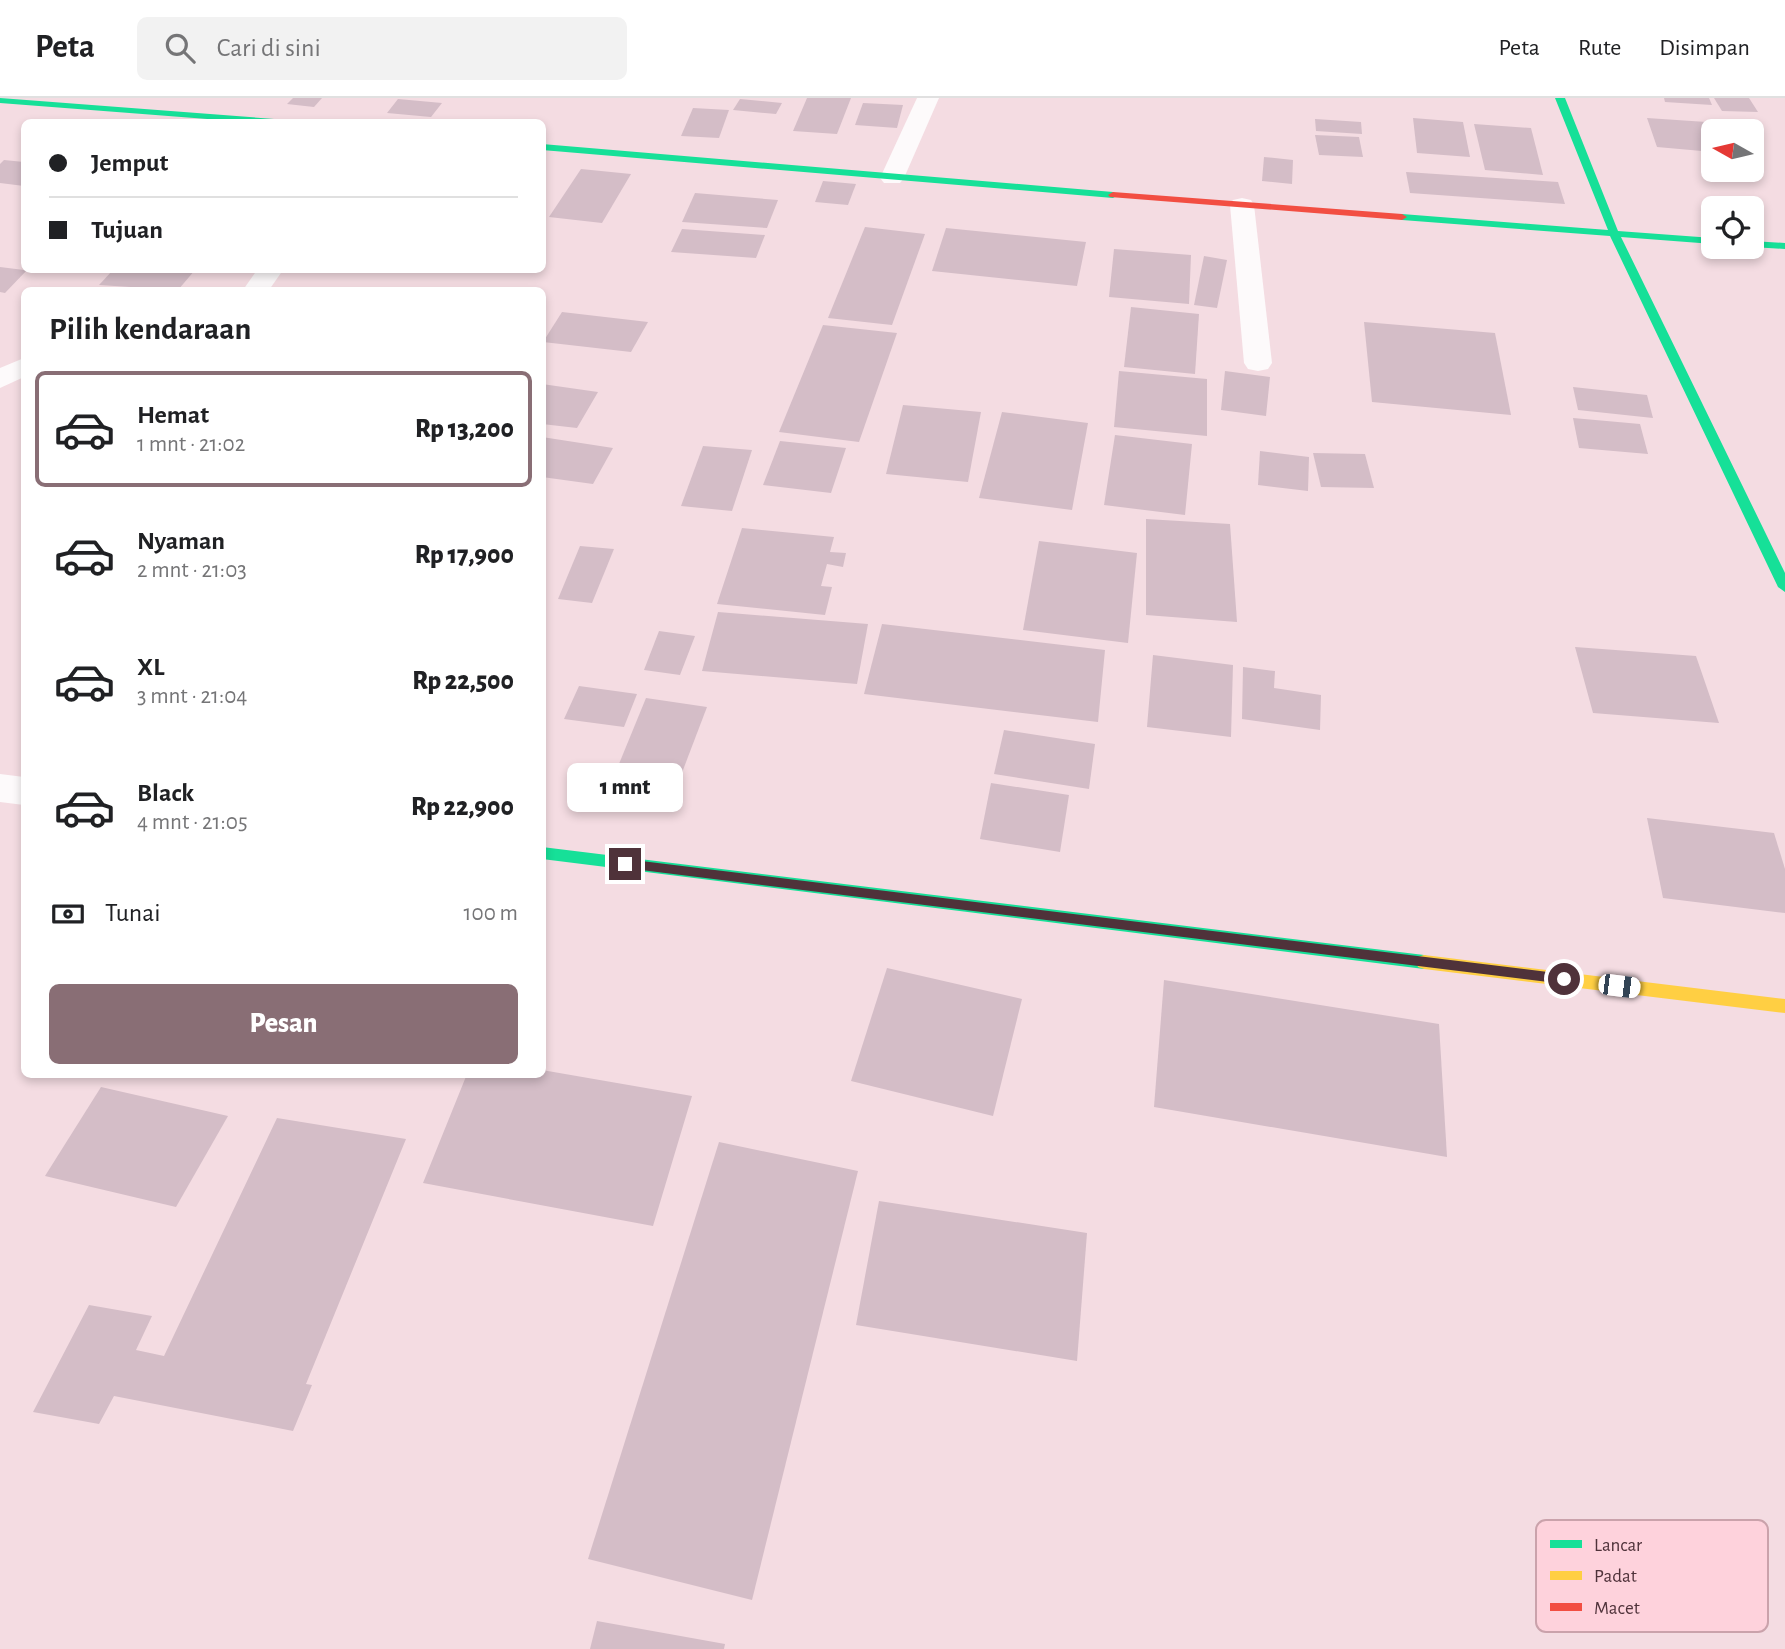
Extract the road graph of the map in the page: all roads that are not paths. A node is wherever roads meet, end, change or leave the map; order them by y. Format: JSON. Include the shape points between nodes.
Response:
{"nodes":[{"id":1,"x":929,"y":98,"type":"edge"},
{"id":2,"x":1560,"y":98,"type":"edge"},
{"id":3,"x":0,"y":100,"type":"edge"},
{"id":4,"x":51,"y":101,"type":"edge"},
{"id":5,"x":242,"y":119,"type":"edge"},
{"id":6,"x":546,"y":147,"type":"edge"},
{"id":7,"x":892,"y":178,"type":"junction"},
{"id":8,"x":1242,"y":205,"type":"junction"},
{"id":9,"x":1614,"y":233,"type":"junction"},
{"id":10,"x":1701,"y":240,"type":"edge"},
{"id":11,"x":1764,"y":245,"type":"edge"},
{"id":12,"x":1785,"y":246,"type":"edge"},
{"id":13,"x":1258,"y":363,"type":"dead end"},
{"id":14,"x":21,"y":368,"type":"edge"},
{"id":15,"x":0,"y":380,"type":"edge"},
{"id":16,"x":1785,"y":587,"type":"edge"},
{"id":17,"x":0,"y":788,"type":"edge"},
{"id":18,"x":21,"y":791,"type":"edge"},
{"id":19,"x":546,"y":853,"type":"edge"},
{"id":20,"x":1785,"y":1006,"type":"edge"}],
"edges":[{"from":1,"to":7,"type":"street"},
{"from":2,"to":9,"type":"street"},
{"from":3,"to":4,"type":"street"},
{"from":4,"to":5,"type":"street"},
{"from":6,"to":7,"type":"street"},
{"from":7,"to":8,"type":"street"},
{"from":8,"to":9,"type":"street"},
{"from":8,"to":13,"type":"street"},
{"from":9,"to":10,"type":"street"},
{"from":9,"to":16,"type":"street"},
{"from":11,"to":12,"type":"street"},
{"from":14,"to":15,"type":"street"},
{"from":17,"to":18,"type":"street"},
{"from":19,"to":20,"type":"street"}]}
